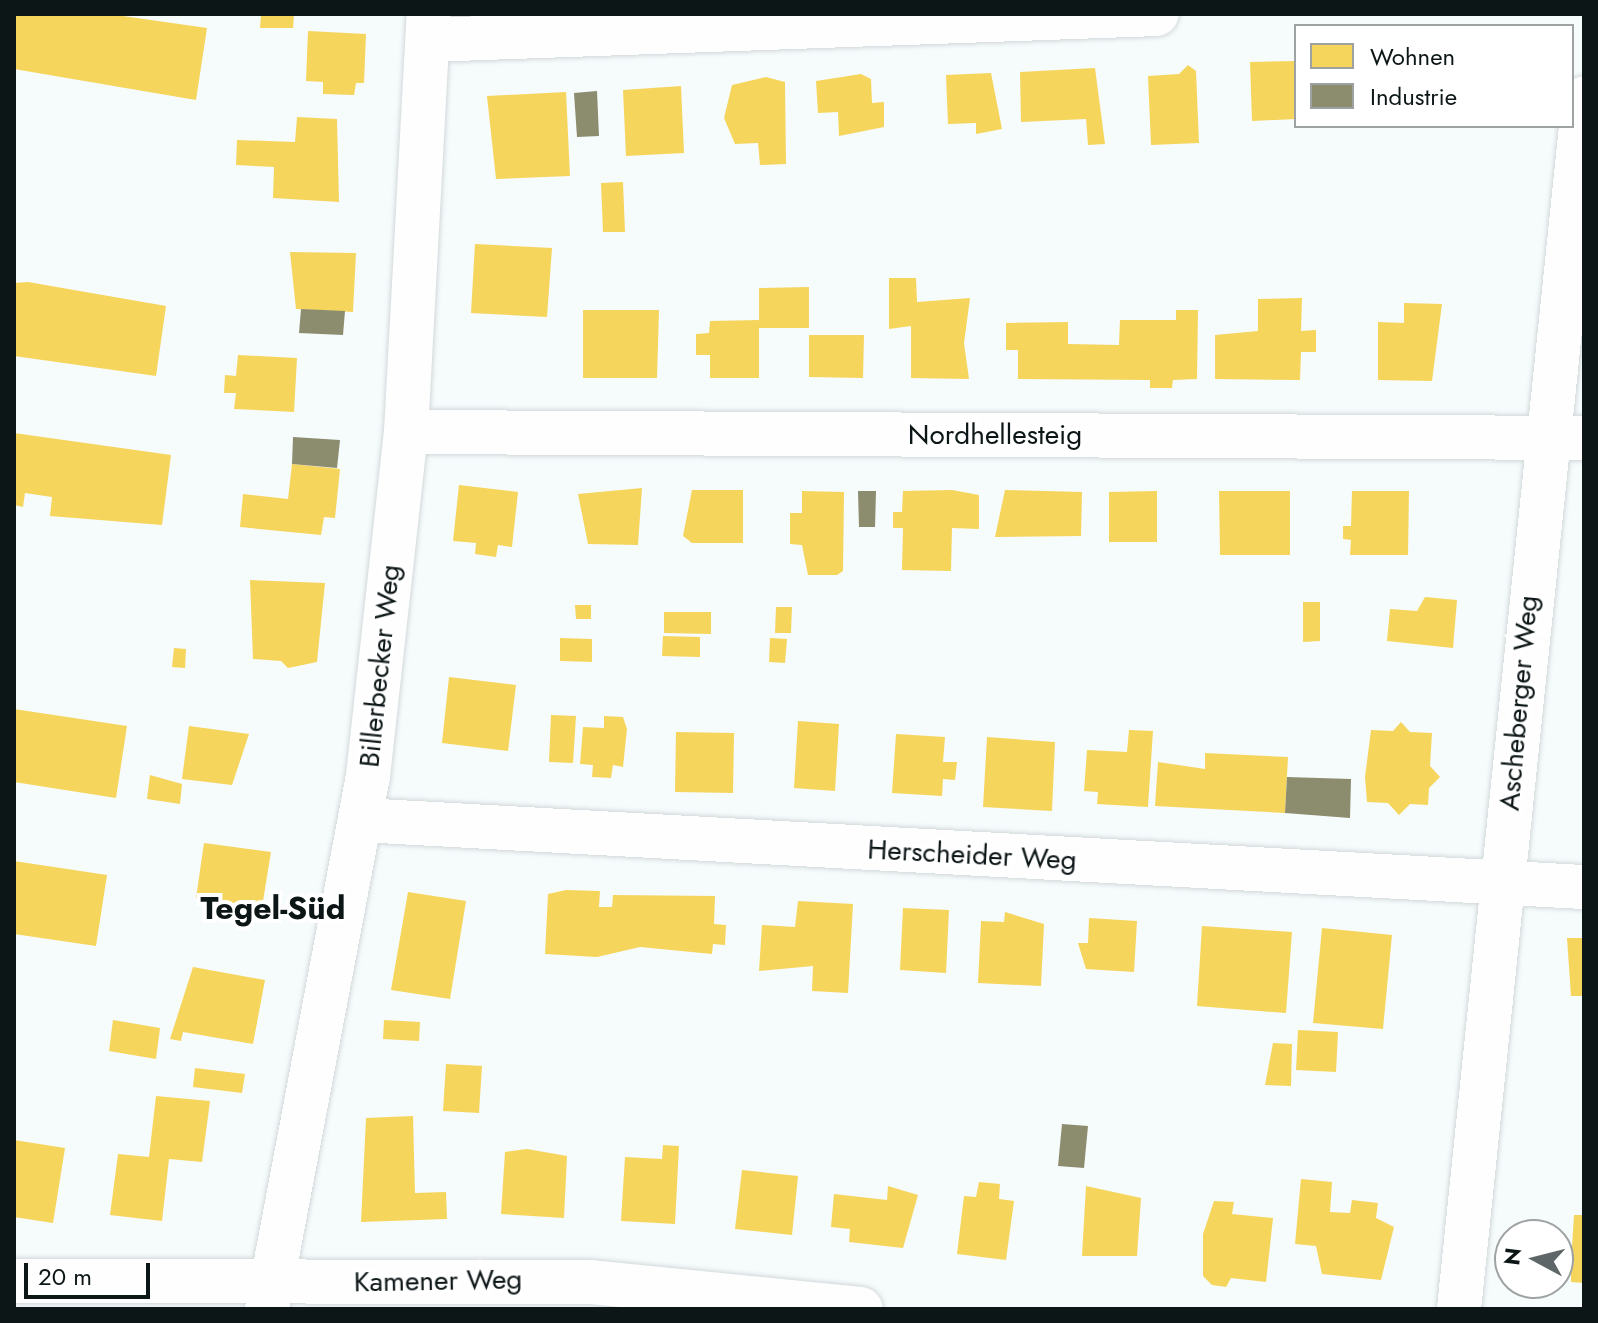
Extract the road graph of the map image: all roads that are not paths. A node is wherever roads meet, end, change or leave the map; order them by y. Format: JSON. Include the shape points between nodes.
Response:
{"nodes":[{"id":1,"x":1157,"y":14,"type":"edge"},
{"id":2,"x":428,"y":27,"type":"edge"},
{"id":3,"x":1584,"y":98,"type":"edge"},
{"id":4,"x":406,"y":432,"type":"junction"},
{"id":5,"x":1564,"y":438,"type":"edge"},
{"id":6,"x":361,"y":820,"type":"junction"},
{"id":7,"x":1502,"y":886,"type":"junction"},
{"id":8,"x":1584,"y":887,"type":"edge"},
{"id":9,"x":14,"y":1281,"type":"edge"},
{"id":10,"x":270,"y":1297,"type":"edge"},
{"id":11,"x":861,"y":1309,"type":"edge"},
{"id":12,"x":1459,"y":1309,"type":"edge"}],
"edges":[{"from":1,"to":2,"type":"street"},
{"from":2,"to":4,"type":"street","name":"Billerbecker Weg"},
{"from":3,"to":5,"type":"street","name":"Ascheberger Weg"},
{"from":4,"to":5,"type":"street","name":"Nordhellesteig"},
{"from":4,"to":6,"type":"street","name":"Billerbecker Weg"},
{"from":5,"to":7,"type":"street","name":"Ascheberger Weg"},
{"from":6,"to":7,"type":"street","name":"Herscheider Weg"},
{"from":6,"to":10,"type":"street","name":"Billerbecker Weg"},
{"from":7,"to":8,"type":"street","name":"Herscheider Weg"},
{"from":7,"to":12,"type":"street","name":"Ascheberger Weg"},
{"from":9,"to":10,"type":"street","name":"Kamener Weg"},
{"from":10,"to":11,"type":"street","name":"Kamener Weg","via":[[591,1282]]}]}
